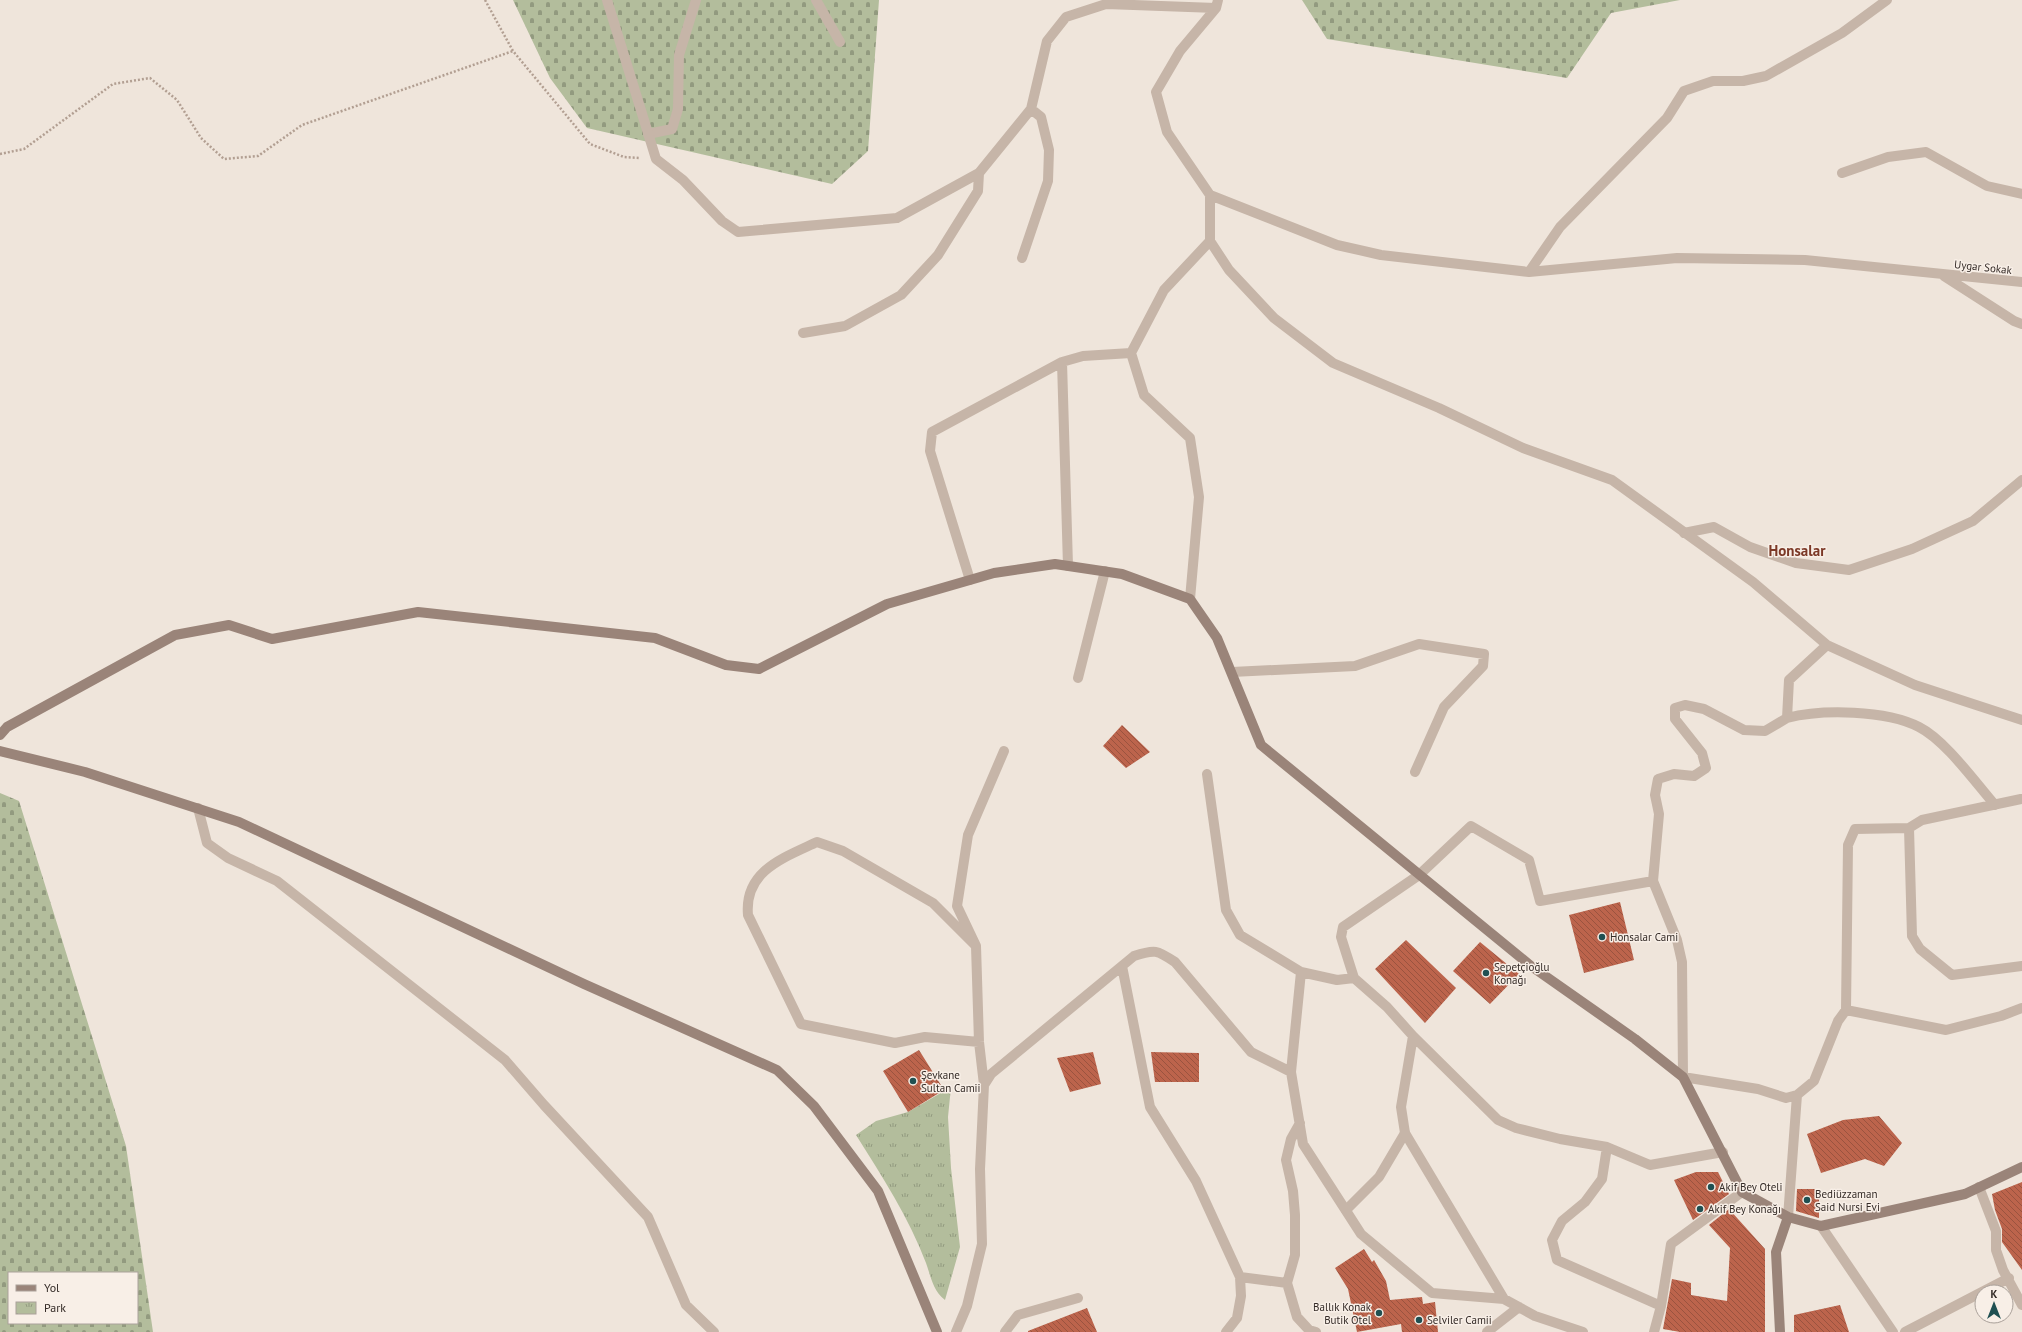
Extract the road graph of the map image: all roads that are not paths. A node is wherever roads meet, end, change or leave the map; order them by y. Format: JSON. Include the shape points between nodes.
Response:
{"nodes":[{"id":1,"x":606,"y":0,"type":"edge"},
{"id":2,"x":696,"y":0,"type":"edge"},
{"id":3,"x":816,"y":0,"type":"edge"},
{"id":4,"x":1887,"y":0,"type":"edge"},
{"id":5,"x":1217,"y":4,"type":"edge"},
{"id":6,"x":840,"y":42,"type":"dead end"},
{"id":7,"x":1031,"y":109,"type":"junction"},
{"id":8,"x":648,"y":134,"type":"junction"},
{"id":9,"x":980,"y":173,"type":"junction"},
{"id":10,"x":1842,"y":173,"type":"dead end"},
{"id":11,"x":2022,"y":194,"type":"edge"},
{"id":12,"x":1210,"y":195,"type":"junction"},
{"id":13,"x":1210,"y":241,"type":"junction"},
{"id":14,"x":1022,"y":258,"type":"dead end"},
{"id":15,"x":1529,"y":272,"type":"junction"},
{"id":16,"x":1942,"y":274,"type":"junction"},
{"id":17,"x":2022,"y":282,"type":"edge"},
{"id":18,"x":2022,"y":324,"type":"edge"},
{"id":19,"x":803,"y":332,"type":"dead end"},
{"id":20,"x":1131,"y":353,"type":"junction"},
{"id":21,"x":1062,"y":362,"type":"junction"},
{"id":22,"x":2022,"y":480,"type":"edge"},
{"id":23,"x":1684,"y":533,"type":"junction"},
{"id":24,"x":1068,"y":566,"type":"junction"},
{"id":25,"x":1105,"y":571,"type":"junction"},
{"id":26,"x":970,"y":580,"type":"junction"},
{"id":27,"x":1190,"y":599,"type":"junction"},
{"id":28,"x":1827,"y":645,"type":"junction"},
{"id":29,"x":1232,"y":672,"type":"junction"},
{"id":30,"x":1078,"y":678,"type":"dead end"},
{"id":31,"x":1787,"y":718,"type":"junction"},
{"id":32,"x":2022,"y":720,"type":"edge"},
{"id":33,"x":0,"y":735,"type":"edge"},
{"id":34,"x":1004,"y":751,"type":"dead end"},
{"id":35,"x":0,"y":752,"type":"edge"},
{"id":36,"x":1416,"y":772,"type":"dead end"},
{"id":37,"x":1207,"y":774,"type":"dead end"},
{"id":38,"x":2022,"y":799,"type":"edge"},
{"id":39,"x":1995,"y":805,"type":"junction"},
{"id":40,"x":198,"y":808,"type":"junction"},
{"id":41,"x":1909,"y":828,"type":"junction"},
{"id":42,"x":1419,"y":875,"type":"junction"},
{"id":43,"x":1653,"y":881,"type":"junction"},
{"id":44,"x":976,"y":946,"type":"junction"},
{"id":45,"x":1122,"y":966,"type":"junction"},
{"id":46,"x":2022,"y":966,"type":"edge"},
{"id":47,"x":1301,"y":972,"type":"junction"},
{"id":48,"x":1354,"y":978,"type":"junction"},
{"id":49,"x":2022,"y":1008,"type":"edge"},
{"id":50,"x":1846,"y":1010,"type":"junction"},
{"id":51,"x":1413,"y":1036,"type":"junction"},
{"id":52,"x":979,"y":1042,"type":"junction"},
{"id":53,"x":1291,"y":1072,"type":"junction"},
{"id":54,"x":1682,"y":1077,"type":"junction"},
{"id":55,"x":984,"y":1085,"type":"junction"},
{"id":56,"x":1797,"y":1095,"type":"junction"},
{"id":57,"x":1300,"y":1123,"type":"junction"},
{"id":58,"x":1405,"y":1133,"type":"junction"},
{"id":59,"x":1607,"y":1147,"type":"junction"},
{"id":60,"x":1723,"y":1152,"type":"junction"},
{"id":61,"x":2022,"y":1167,"type":"edge"},
{"id":62,"x":1979,"y":1187,"type":"junction"},
{"id":63,"x":1742,"y":1192,"type":"junction"},
{"id":64,"x":1346,"y":1210,"type":"junction"},
{"id":65,"x":1788,"y":1217,"type":"junction"},
{"id":66,"x":1821,"y":1226,"type":"junction"},
{"id":67,"x":1240,"y":1277,"type":"junction"},
{"id":68,"x":2009,"y":1278,"type":"junction"},
{"id":69,"x":1287,"y":1283,"type":"junction"},
{"id":70,"x":1997,"y":1284,"type":"edge"},
{"id":71,"x":1974,"y":1296,"type":"edge"},
{"id":72,"x":1078,"y":1298,"type":"dead end"},
{"id":73,"x":1504,"y":1299,"type":"junction"},
{"id":74,"x":1661,"y":1306,"type":"junction"},
{"id":75,"x":2022,"y":1306,"type":"edge"},
{"id":76,"x":1519,"y":1307,"type":"junction"},
{"id":77,"x":714,"y":1332,"type":"edge"},
{"id":78,"x":937,"y":1332,"type":"edge"},
{"id":79,"x":956,"y":1332,"type":"edge"},
{"id":80,"x":1005,"y":1332,"type":"edge"},
{"id":81,"x":1226,"y":1332,"type":"edge"},
{"id":82,"x":1316,"y":1332,"type":"edge"},
{"id":83,"x":1487,"y":1332,"type":"edge"},
{"id":84,"x":1583,"y":1332,"type":"edge"},
{"id":85,"x":1654,"y":1332,"type":"edge"},
{"id":86,"x":1780,"y":1332,"type":"edge"},
{"id":87,"x":1893,"y":1332,"type":"edge"},
{"id":88,"x":1905,"y":1332,"type":"edge"}],
"edges":[{"from":1,"to":8,"type":"street"},
{"from":2,"to":8,"type":"street","via":[[679,55],[678,110],[672,129]]},
{"from":3,"to":6,"type":"street"},
{"from":4,"to":15,"type":"street","via":[[1842,33],[1766,76],[1743,81],[1713,81],[1684,91],[1667,118],[1560,227]]},
{"from":5,"to":7,"type":"street","via":[[1106,4],[1066,17],[1046,41]]},
{"from":5,"to":12,"type":"street","via":[[1180,51],[1156,92],[1167,132]]},
{"from":7,"to":9,"type":"street"},
{"from":7,"to":14,"type":"street","via":[[1041,117],[1046,137],[1049,150],[1048,181]]},
{"from":8,"to":9,"type":"street","via":[[656,159],[683,180],[722,221],[738,232],[897,218]]},
{"from":9,"to":19,"type":"street","via":[[978,191],[938,255],[901,295],[845,326]]},
{"from":10,"to":11,"type":"street","via":[[1888,157],[1926,152],[1987,186]]},
{"from":12,"to":13,"type":"street"},
{"from":12,"to":15,"type":"street","name":"Uygar Sokak","via":[[1337,245],[1381,255]]},
{"from":13,"to":20,"type":"street","via":[[1164,290]]},
{"from":13,"to":23,"type":"street","via":[[1229,270],[1274,318],[1333,363],[1439,408],[1523,448],[1612,480]]},
{"from":15,"to":16,"type":"street","name":"Uygar Sokak","via":[[1678,258],[1805,260]]},
{"from":16,"to":17,"type":"street","name":"Uygar Sokak"},
{"from":16,"to":18,"type":"street"},
{"from":20,"to":21,"type":"street","via":[[1083,356]]},
{"from":20,"to":27,"type":"street","via":[[1144,395],[1190,438],[1199,497]]},
{"from":21,"to":24,"type":"street"},
{"from":21,"to":26,"type":"street","via":[[932,432],[930,451]]},
{"from":22,"to":23,"type":"street","via":[[1973,521],[1912,549],[1849,570],[1796,563],[1750,547],[1714,527]]},
{"from":23,"to":28,"type":"street","via":[[1753,582]]},
{"from":24,"to":25,"type":"main road"},
{"from":24,"to":26,"type":"main road","via":[[1055,564],[994,573]]},
{"from":25,"to":27,"type":"main road","via":[[1122,574]]},
{"from":25,"to":30,"type":"street"},
{"from":26,"to":33,"type":"main road","via":[[887,604],[759,669],[726,665],[655,638],[418,612],[272,639],[229,626],[175,635],[7,727]]},
{"from":27,"to":29,"type":"main road","via":[[1217,638]]},
{"from":28,"to":31,"type":"street","via":[[1789,680]]},
{"from":28,"to":32,"type":"street","via":[[1915,685]]},
{"from":29,"to":36,"type":"street","via":[[1355,666],[1419,644],[1484,654],[1483,666],[1444,707]]},
{"from":29,"to":42,"type":"main road","via":[[1261,745]]},
{"from":31,"to":39,"type":"street","via":[[1802,714],[1843,712],[1884,716],[1919,727],[1943,746]]},
{"from":31,"to":43,"type":"street","via":[[1765,731],[1744,730],[1704,709],[1685,705],[1675,708],[1675,719],[1702,754],[1706,768],[1694,776],[1674,774],[1658,779],[1655,795],[1659,814]]},
{"from":34,"to":44,"type":"street","via":[[968,834],[957,906]]},
{"from":35,"to":40,"type":"main road","via":[[85,772]]},
{"from":37,"to":47,"type":"street","via":[[1226,910],[1240,935]]},
{"from":38,"to":39,"type":"street"},
{"from":39,"to":41,"type":"street","via":[[1922,820]]},
{"from":40,"to":77,"type":"street","via":[[207,843],[228,858],[277,881],[505,1060],[648,1217],[686,1305]]},
{"from":40,"to":78,"type":"main road","via":[[253,828],[584,984],[777,1070],[814,1106],[878,1191]]},
{"from":41,"to":46,"type":"street","via":[[1912,936],[1920,949],[1952,975]]},
{"from":41,"to":50,"type":"street","via":[[1855,829],[1848,845]]},
{"from":42,"to":43,"type":"street","via":[[1471,826],[1529,860],[1540,901]]},
{"from":42,"to":48,"type":"street","via":[[1343,927],[1341,937]]},
{"from":42,"to":54,"type":"main road","via":[[1531,966],[1635,1039]]},
{"from":43,"to":54,"type":"street","via":[[1677,940],[1682,962]]},
{"from":44,"to":52,"type":"street"},
{"from":44,"to":52,"type":"street","via":[[933,903],[843,851],[816,842],[778,860],[760,874],[751,888],[747,902],[748,915],[801,1024],[895,1043],[925,1037]]},
{"from":45,"to":53,"type":"street","via":[[1134,956],[1160,951],[1175,962],[1251,1052]]},
{"from":45,"to":55,"type":"street","via":[[991,1074]]},
{"from":45,"to":67,"type":"street","via":[[1150,1107],[1196,1181]]},
{"from":47,"to":48,"type":"street","via":[[1337,980]]},
{"from":47,"to":53,"type":"street"},
{"from":48,"to":51,"type":"street","via":[[1387,1006]]},
{"from":49,"to":50,"type":"street","via":[[1946,1030]]},
{"from":50,"to":56,"type":"street","via":[[1838,1021],[1814,1081]]},
{"from":51,"to":58,"type":"street","via":[[1401,1107]]},
{"from":51,"to":59,"type":"street","via":[[1498,1120],[1516,1128],[1560,1139]]},
{"from":52,"to":55,"type":"street"},
{"from":53,"to":57,"type":"street"},
{"from":54,"to":56,"type":"street","via":[[1758,1089],[1786,1098]]},
{"from":54,"to":60,"type":"main road"},
{"from":55,"to":79,"type":"street","via":[[980,1169],[982,1244],[967,1306]]},
{"from":56,"to":65,"type":"street"},
{"from":57,"to":64,"type":"street","via":[[1303,1144]]},
{"from":57,"to":69,"type":"street","via":[[1291,1139],[1286,1160],[1295,1215],[1295,1255]]},
{"from":58,"to":64,"type":"street","via":[[1379,1177]]},
{"from":58,"to":73,"type":"street"},
{"from":59,"to":60,"type":"street","via":[[1650,1164]]},
{"from":59,"to":74,"type":"street","via":[[1602,1179],[1585,1202],[1562,1221],[1552,1240],[1557,1260]]},
{"from":60,"to":63,"type":"main road"},
{"from":61,"to":62,"type":"main road"},
{"from":62,"to":66,"type":"main road","via":[[1965,1194]]},
{"from":62,"to":68,"type":"street","via":[[1996,1231],[1996,1250],[2003,1270]]},
{"from":63,"to":65,"type":"main road"},
{"from":63,"to":74,"type":"street","via":[[1671,1244]]},
{"from":64,"to":73,"type":"street","via":[[1361,1234],[1432,1293]]},
{"from":65,"to":66,"type":"main road"},
{"from":65,"to":86,"type":"main road","via":[[1776,1252]]},
{"from":66,"to":87,"type":"street"},
{"from":67,"to":69,"type":"street"},
{"from":67,"to":81,"type":"street","via":[[1241,1296],[1237,1318]]},
{"from":68,"to":70,"type":"street"},
{"from":68,"to":75,"type":"street"},
{"from":69,"to":82,"type":"street","via":[[1296,1317]]},
{"from":71,"to":88,"type":"street"},
{"from":72,"to":80,"type":"street","via":[[1018,1314]]},
{"from":73,"to":76,"type":"street"},
{"from":74,"to":85,"type":"street"},
{"from":76,"to":83,"type":"street"},
{"from":76,"to":84,"type":"street","via":[[1535,1316]]}]}
